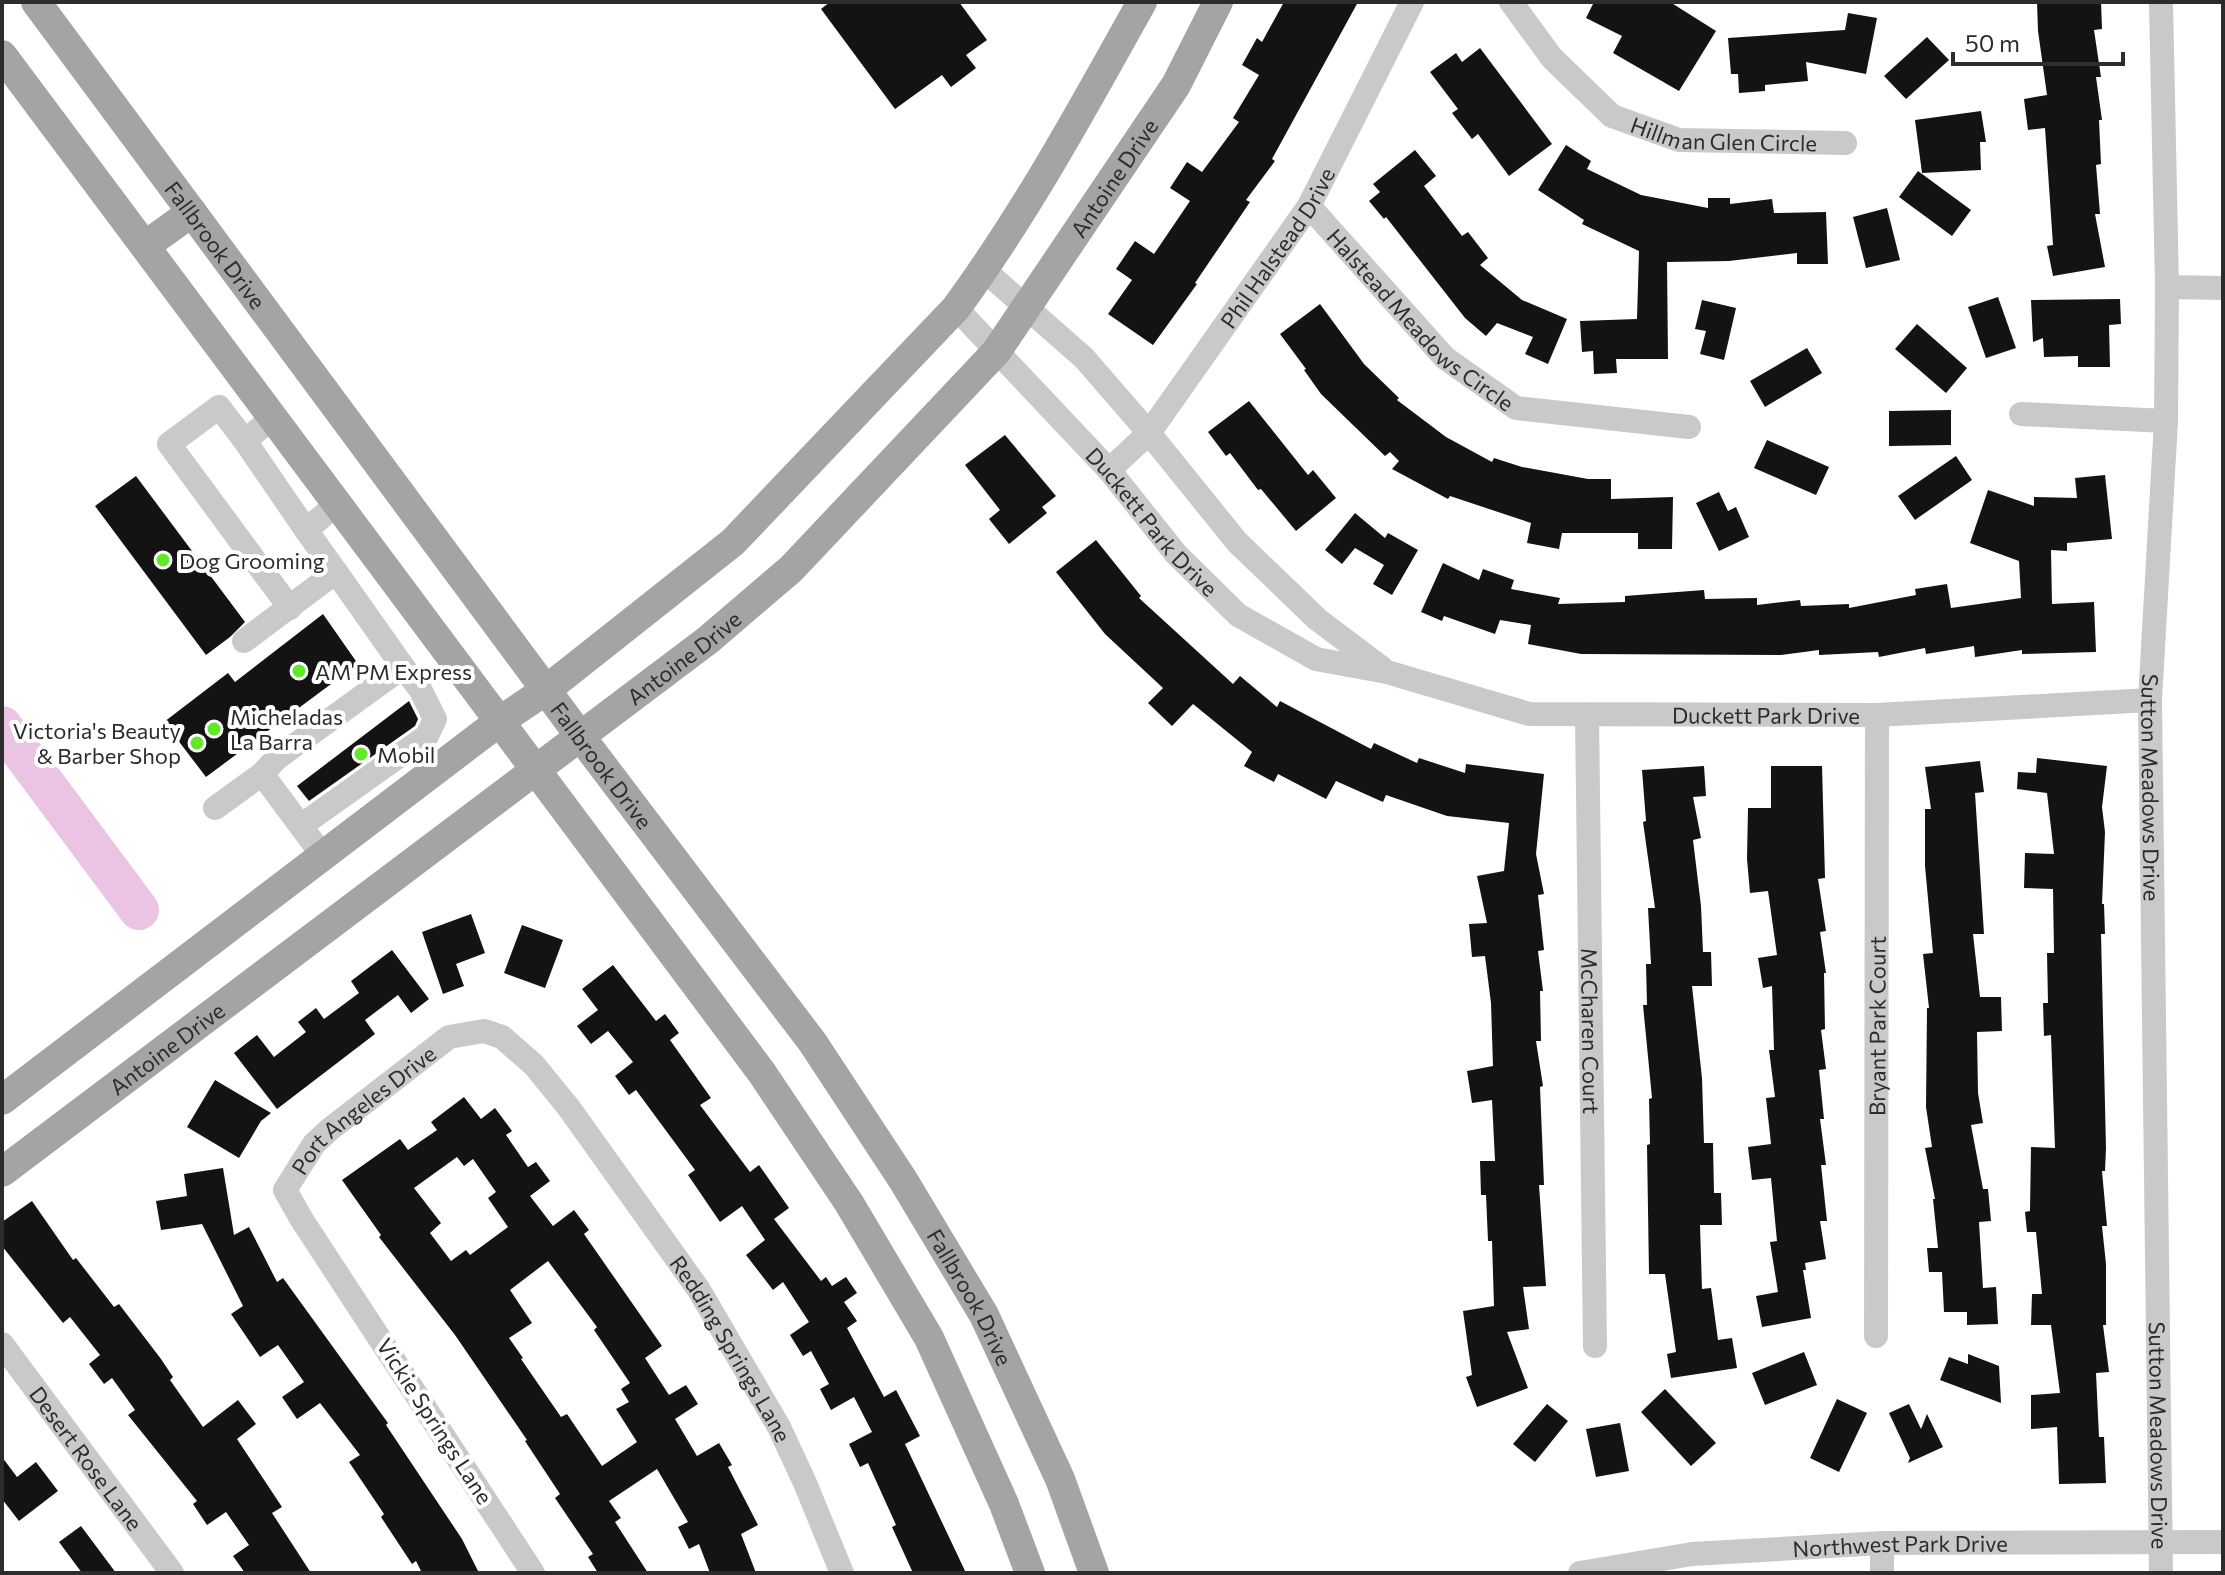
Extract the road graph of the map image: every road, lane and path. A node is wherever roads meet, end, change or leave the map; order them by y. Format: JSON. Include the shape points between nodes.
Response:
{"nodes":[{"id":1,"x":36,"y":2,"type":"edge"},
{"id":2,"x":1142,"y":2,"type":"edge"},
{"id":3,"x":1218,"y":2,"type":"edge"},
{"id":4,"x":1412,"y":2,"type":"edge"},
{"id":5,"x":1511,"y":2,"type":"edge"},
{"id":6,"x":2161,"y":2,"type":"edge"},
{"id":7,"x":2,"y":55,"type":"edge"},
{"id":8,"x":1845,"y":143,"type":"dead end"},
{"id":9,"x":1309,"y":206,"type":"junction"},
{"id":10,"x":192,"y":212,"type":"junction"},
{"id":11,"x":145,"y":246,"type":"junction"},
{"id":12,"x":984,"y":270,"type":"junction"},
{"id":13,"x":2167,"y":287,"type":"junction"},
{"id":14,"x":2223,"y":288,"type":"edge"},
{"id":15,"x":956,"y":308,"type":"junction"},
{"id":16,"x":1027,"y":308,"type":"junction"},
{"id":17,"x":996,"y":352,"type":"junction"},
{"id":18,"x":2021,"y":414,"type":"dead end"},
{"id":19,"x":273,"y":417,"type":"junction"},
{"id":20,"x":2166,"y":421,"type":"junction"},
{"id":21,"x":1689,"y":427,"type":"dead end"},
{"id":22,"x":1149,"y":433,"type":"junction"},
{"id":23,"x":245,"y":441,"type":"junction"},
{"id":24,"x":1109,"y":470,"type":"junction"},
{"id":25,"x":338,"y":503,"type":"junction"},
{"id":26,"x":306,"y":530,"type":"junction"},
{"id":27,"x":336,"y":572,"type":"junction"},
{"id":28,"x":290,"y":608,"type":"junction"},
{"id":29,"x":417,"y":609,"type":"junction"},
{"id":30,"x":382,"y":635,"type":"junction"},
{"id":31,"x":244,"y":641,"type":"dead end"},
{"id":32,"x":403,"y":667,"type":"junction"},
{"id":33,"x":1387,"y":672,"type":"junction"},
{"id":34,"x":546,"y":690,"type":"junction"},
{"id":35,"x":2150,"y":700,"type":"junction"},
{"id":36,"x":1587,"y":715,"type":"junction"},
{"id":37,"x":1877,"y":715,"type":"junction"},
{"id":38,"x":500,"y":721,"type":"junction"},
{"id":39,"x":580,"y":736,"type":"junction"},
{"id":40,"x":398,"y":758,"type":"junction"},
{"id":41,"x":535,"y":771,"type":"junction"},
{"id":42,"x":262,"y":774,"type":"junction"},
{"id":43,"x":417,"y":784,"type":"junction"},
{"id":44,"x":215,"y":808,"type":"dead end"},
{"id":45,"x":302,"y":825,"type":"junction"},
{"id":46,"x":323,"y":856,"type":"junction"},
{"id":47,"x":2,"y":1100,"type":"edge"},
{"id":48,"x":592,"y":1138,"type":"joint"},
{"id":49,"x":2,"y":1172,"type":"edge"},
{"id":50,"x":336,"y":1269,"type":"joint"},
{"id":51,"x":1876,"y":1336,"type":"dead end"},
{"id":52,"x":2,"y":1344,"type":"edge"},
{"id":53,"x":1595,"y":1346,"type":"dead end"},
{"id":54,"x":11,"y":1373,"type":"edge"},
{"id":55,"x":2161,"y":1542,"type":"junction"},
{"id":56,"x":2223,"y":1542,"type":"edge"},
{"id":57,"x":1882,"y":1543,"type":"junction"},
{"id":58,"x":172,"y":1573,"type":"edge"},
{"id":59,"x":533,"y":1573,"type":"edge"},
{"id":60,"x":842,"y":1573,"type":"edge"},
{"id":61,"x":1030,"y":1573,"type":"edge"},
{"id":62,"x":1094,"y":1573,"type":"edge"},
{"id":63,"x":1580,"y":1573,"type":"edge"},
{"id":64,"x":1882,"y":1573,"type":"edge"},
{"id":65,"x":2161,"y":1573,"type":"edge"}],
"edges":[{"from":1,"to":10,"type":"main road","name":"Fallbrook Drive"},
{"from":2,"to":12,"type":"main road","via":[[1053,161]]},
{"from":3,"to":16,"type":"main road","name":"Antoine Drive","via":[[1176,85]]},
{"from":4,"to":9,"type":"street","name":"Phil Halstead Drive"},
{"from":5,"to":8,"type":"street","name":"Hillman Glen Circle","via":[[1552,58],[1612,116],[1679,140]]},
{"from":6,"to":13,"type":"street","name":"Sutton Meadows Drive"},
{"from":7,"to":11,"type":"main road"},
{"from":9,"to":21,"type":"street","name":"Halstead Meadows Circle","via":[[1445,358],[1516,408]]},
{"from":9,"to":22,"type":"street","name":"Phil Halstead Drive"},
{"from":10,"to":11,"type":"main road"},
{"from":10,"to":34,"type":"main road","name":"Fallbrook Drive"},
{"from":11,"to":19,"type":"main road"},
{"from":12,"to":15,"type":"main road"},
{"from":12,"to":16,"type":"street","name":"Duckett Park Drive"},
{"from":13,"to":14,"type":"street"},
{"from":13,"to":20,"type":"street","name":"Sutton Meadows Drive"},
{"from":15,"to":17,"type":"street","name":"Duckett Park Drive"},
{"from":15,"to":34,"type":"main road","via":[[733,542]]},
{"from":16,"to":17,"type":"main road","name":"Antoine Drive"},
{"from":16,"to":22,"type":"street","name":"Duckett Park Drive","via":[[1084,358]]},
{"from":17,"to":24,"type":"street","name":"Duckett Park Drive"},
{"from":17,"to":39,"type":"main road","name":"Antoine Drive","via":[[791,569],[708,640]]},
{"from":18,"to":20,"type":"street"},
{"from":19,"to":23,"type":"street"},
{"from":19,"to":25,"type":"main road"},
{"from":20,"to":35,"type":"street","name":"Sutton Meadows Drive"},
{"from":22,"to":24,"type":"street","name":"Phil Halstead Drive"},
{"from":22,"to":33,"type":"street","name":"Duckett Park Drive","via":[[1237,542],[1317,619]]},
{"from":23,"to":26,"type":"street"},
{"from":23,"to":28,"type":"street","via":[[219,407],[169,444]]},
{"from":24,"to":33,"type":"street","name":"Duckett Park Drive","via":[[1176,554],[1238,615],[1316,659]]},
{"from":25,"to":26,"type":"street"},
{"from":25,"to":29,"type":"main road"},
{"from":26,"to":27,"type":"street"},
{"from":27,"to":28,"type":"street"},
{"from":27,"to":30,"type":"street"},
{"from":28,"to":31,"type":"street"},
{"from":29,"to":30,"type":"street"},
{"from":29,"to":38,"type":"main road"},
{"from":30,"to":32,"type":"street"},
{"from":32,"to":40,"type":"street","via":[[435,719],[427,736]]},
{"from":32,"to":42,"type":"street"},
{"from":33,"to":36,"type":"street","name":"Duckett Park Drive","via":[[1529,714]]},
{"from":34,"to":38,"type":"main road"},
{"from":34,"to":39,"type":"main road","name":"Fallbrook Drive"},
{"from":35,"to":37,"type":"street","name":"Duckett Park Drive"},
{"from":35,"to":55,"type":"street","name":"Sutton Meadows Drive"},
{"from":36,"to":37,"type":"street","name":"Duckett Park Drive"},
{"from":36,"to":53,"type":"street","name":"McCharen Court"},
{"from":37,"to":51,"type":"street","name":"Bryant Park Court"},
{"from":38,"to":41,"type":"main road"},
{"from":38,"to":43,"type":"main road"},
{"from":39,"to":41,"type":"main road","name":"Antoine Drive"},
{"from":39,"to":62,"type":"main road","name":"Fallbrook Drive","via":[[813,1043],[903,1180],[984,1315],[1060,1479]]},
{"from":40,"to":43,"type":"street"},
{"from":40,"to":45,"type":"street"},
{"from":41,"to":49,"type":"main road","name":"Antoine Drive"},
{"from":41,"to":61,"type":"main road","via":[[762,1073],[849,1203],[929,1338]]},
{"from":42,"to":44,"type":"street"},
{"from":42,"to":45,"type":"street"},
{"from":43,"to":46,"type":"main road"},
{"from":45,"to":46,"type":"street"},
{"from":46,"to":47,"type":"main road"},
{"from":48,"to":50,"type":"street","name":"Port Angeles Drive","via":[[534,1065],[502,1037],[484,1031],[449,1037],[329,1130],[285,1190]]},
{"from":48,"to":60,"type":"street","name":"Redding Springs Lane","via":[[732,1345],[779,1427]]},
{"from":50,"to":59,"type":"street","name":"Vickie Springs Lane"},
{"from":52,"to":54,"type":"street","name":"Desert Rose Lane"},
{"from":54,"to":58,"type":"street","name":"Desert Rose Lane"},
{"from":55,"to":56,"type":"street","name":"Northwest Park Drive"},
{"from":55,"to":57,"type":"street","name":"Northwest Park Drive"},
{"from":55,"to":65,"type":"street","name":"Sutton Meadows Drive"},
{"from":57,"to":63,"type":"street","name":"Northwest Park Drive","via":[[1692,1554]]},
{"from":57,"to":64,"type":"street"}]}
